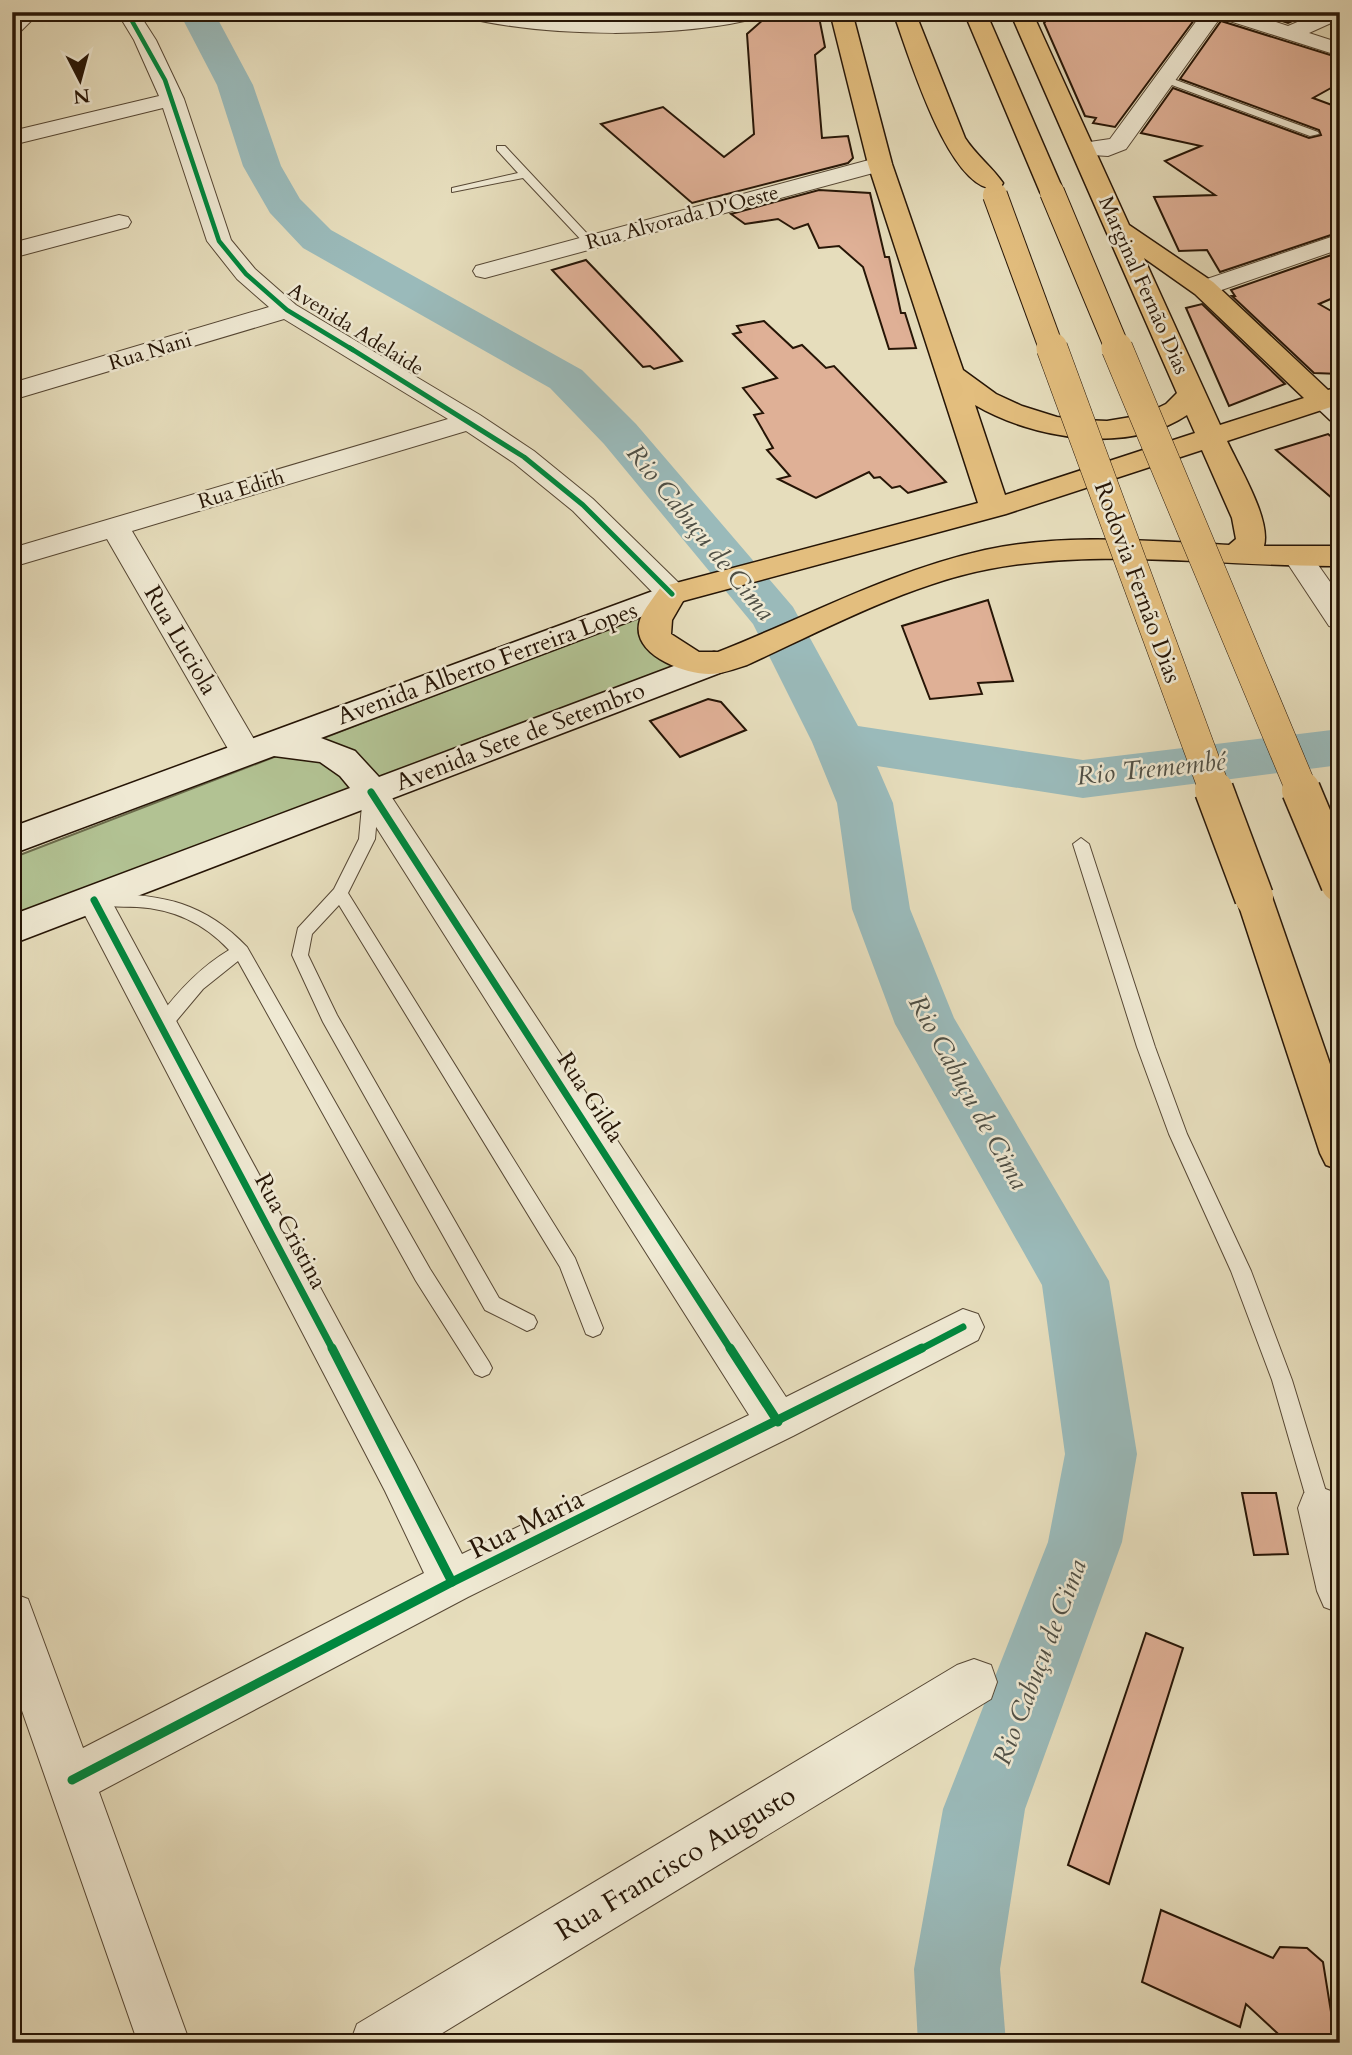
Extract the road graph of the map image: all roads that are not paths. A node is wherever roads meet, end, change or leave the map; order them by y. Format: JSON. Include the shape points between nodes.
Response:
{"nodes":[{"id":1,"x":30,"y":12,"type":"edge"},
{"id":2,"x":127,"y":12,"type":"edge"},
{"id":3,"x":466,"y":12,"type":"edge"},
{"id":4,"x":758,"y":12,"type":"edge"},
{"id":5,"x":841,"y":12,"type":"edge"},
{"id":6,"x":904,"y":12,"type":"edge"},
{"id":7,"x":975,"y":12,"type":"edge"},
{"id":8,"x":1021,"y":12,"type":"edge"},
{"id":9,"x":1214,"y":12,"type":"edge"},
{"id":10,"x":1224,"y":12,"type":"edge"},
{"id":11,"x":1339,"y":12,"type":"edge"},
{"id":12,"x":12,"y":29,"type":"edge"},
{"id":13,"x":1290,"y":33,"type":"junction"},
{"id":14,"x":1340,"y":50,"type":"edge"},
{"id":15,"x":1165,"y":79,"type":"junction"},
{"id":16,"x":173,"y":99,"type":"junction"},
{"id":17,"x":966,"y":109,"type":"dead end"},
{"id":18,"x":1314,"y":134,"type":"dead end"},
{"id":19,"x":12,"y":138,"type":"edge"},
{"id":20,"x":501,"y":148,"type":"dead end"},
{"id":21,"x":1084,"y":149,"type":"junction"},
{"id":22,"x":880,"y":164,"type":"junction"},
{"id":23,"x":526,"y":174,"type":"junction"},
{"id":24,"x":993,"y":189,"type":"junction"},
{"id":25,"x":456,"y":190,"type":"dead end"},
{"id":26,"x":119,"y":222,"type":"dead end"},
{"id":27,"x":1120,"y":230,"type":"junction"},
{"id":28,"x":1340,"y":242,"type":"edge"},
{"id":29,"x":590,"y":243,"type":"junction"},
{"id":30,"x":12,"y":251,"type":"edge"},
{"id":31,"x":485,"y":271,"type":"dead end"},
{"id":32,"x":1204,"y":288,"type":"junction"},
{"id":33,"x":287,"y":310,"type":"junction"},
{"id":34,"x":948,"y":372,"type":"junction"},
{"id":35,"x":12,"y":392,"type":"edge"},
{"id":36,"x":1192,"y":394,"type":"junction"},
{"id":37,"x":1335,"y":403,"type":"edge"},
{"id":38,"x":470,"y":421,"type":"junction"},
{"id":39,"x":1212,"y":438,"type":"junction"},
{"id":40,"x":995,"y":508,"type":"junction"},
{"id":41,"x":115,"y":527,"type":"junction"},
{"id":42,"x":1235,"y":554,"type":"junction"},
{"id":43,"x":1340,"y":556,"type":"edge"},
{"id":44,"x":12,"y":558,"type":"edge"},
{"id":45,"x":1299,"y":558,"type":"junction"},
{"id":46,"x":681,"y":591,"type":"junction"},
{"id":47,"x":1340,"y":618,"type":"edge"},
{"id":48,"x":726,"y":658,"type":"junction"},
{"id":49,"x":257,"y":749,"type":"junction"},
{"id":50,"x":371,"y":792,"type":"junction"},
{"id":51,"x":12,"y":841,"type":"edge"},
{"id":52,"x":1081,"y":844,"type":"dead end"},
{"id":53,"x":1340,"y":883,"type":"edge"},
{"id":54,"x":340,"y":893,"type":"junction"},
{"id":55,"x":94,"y":900,"type":"junction"},
{"id":56,"x":12,"y":930,"type":"edge"},
{"id":57,"x":241,"y":951,"type":"junction"},
{"id":58,"x":161,"y":1027,"type":"junction"},
{"id":59,"x":1340,"y":1153,"type":"edge"},
{"id":60,"x":527,"y":1322,"type":"dead end"},
{"id":61,"x":963,"y":1327,"type":"dead end"},
{"id":62,"x":593,"y":1328,"type":"dead end"},
{"id":63,"x":482,"y":1368,"type":"dead end"},
{"id":64,"x":778,"y":1422,"type":"junction"},
{"id":65,"x":1320,"y":1508,"type":"joint"},
{"id":66,"x":452,"y":1582,"type":"junction"},
{"id":67,"x":1340,"y":1591,"type":"edge"},
{"id":68,"x":12,"y":1615,"type":"edge"},
{"id":69,"x":974,"y":1682,"type":"dead end"},
{"id":70,"x":72,"y":1780,"type":"junction"},
{"id":71,"x":164,"y":2043,"type":"edge"},
{"id":72,"x":376,"y":2043,"type":"edge"}],
"edges":[{"from":1,"to":12,"type":"street"},
{"from":2,"to":16,"type":"street","name":"Avenida Adelaide"},
{"from":3,"to":4,"type":"street","via":[[491,19],[556,23],[700,23],[741,19]]},
{"from":5,"to":22,"type":"main road"},
{"from":6,"to":24,"type":"main road","via":[[953,138]]},
{"from":7,"to":53,"type":"main road","bridge":true},
{"from":8,"to":21,"type":"main road","name":"Marginal Fernão Dias"},
{"from":9,"to":15,"type":"street"},
{"from":10,"to":13,"type":"street"},
{"from":11,"to":13,"type":"street"},
{"from":13,"to":14,"type":"street"},
{"from":15,"to":18,"type":"lane"},
{"from":15,"to":21,"type":"street","via":[[1118,144]]},
{"from":16,"to":19,"type":"street"},
{"from":16,"to":33,"type":"street","name":"Avenida Adelaide","via":[[219,241],[246,274]]},
{"from":17,"to":24,"type":"main road","name":"Rodovia Fernão Dias"},
{"from":20,"to":23,"type":"lane"},
{"from":21,"to":27,"type":"main road","name":"Marginal Fernão Dias"},
{"from":22,"to":29,"type":"street","name":"Rua Alvorada D'Oeste"},
{"from":22,"to":34,"type":"main road"},
{"from":23,"to":25,"type":"lane"},
{"from":23,"to":29,"type":"lane"},
{"from":24,"to":59,"type":"main road","name":"Rodovia Fernão Dias","bridge":true,"via":[[1254,897]]},
{"from":26,"to":30,"type":"street"},
{"from":27,"to":32,"type":"main road"},
{"from":27,"to":36,"type":"main road","name":"Marginal Fernão Dias"},
{"from":28,"to":32,"type":"street"},
{"from":29,"to":31,"type":"street","name":"Rua Alvorada D'Oeste"},
{"from":32,"to":37,"type":"main road"},
{"from":33,"to":35,"type":"street","name":"Rua Nani"},
{"from":33,"to":38,"type":"street","name":"Avenida Adelaide"},
{"from":34,"to":36,"type":"main road","via":[[992,403],[1076,428],[1112,430],[1145,425],[1175,411]]},
{"from":34,"to":40,"type":"main road"},
{"from":36,"to":39,"type":"main road","name":"Marginal Fernão Dias"},
{"from":37,"to":39,"type":"main road","name":"Avenida Alberto Ferreira Lopes"},
{"from":38,"to":41,"type":"street","name":"Rua Edith"},
{"from":38,"to":46,"type":"street","name":"Avenida Adelaide","via":[[524,457]]},
{"from":39,"to":40,"type":"main road","name":"Avenida Alberto Ferreira Lopes"},
{"from":39,"to":42,"type":"main road","name":"Marginal Fernão Dias","via":[[1247,518],[1251,538],[1249,547]]},
{"from":40,"to":46,"type":"main road","name":"Avenida Alberto Ferreira Lopes"},
{"from":41,"to":44,"type":"street","name":"Rua Edith"},
{"from":41,"to":49,"type":"street","name":"Rua Luciola"},
{"from":42,"to":45,"type":"main road"},
{"from":42,"to":48,"type":"main road","via":[[1048,551],[1011,555],[940,572]]},
{"from":43,"to":45,"type":"main road"},
{"from":45,"to":47,"type":"street"},
{"from":46,"to":48,"type":"main road","via":[[656,621],[655,635],[671,653]]},
{"from":46,"to":49,"type":"main road","name":"Avenida Alberto Ferreira Lopes"},
{"from":48,"to":50,"type":"main road","name":"Avenida Sete de Setembro"},
{"from":49,"to":50,"type":"main road","via":[[307,745],[327,749],[358,771]]},
{"from":49,"to":51,"type":"main road","name":"Avenida Alberto Ferreira Lopes"},
{"from":50,"to":54,"type":"lane","via":[[367,839]]},
{"from":50,"to":55,"type":"main road","name":"Avenida Sete de Setembro"},
{"from":50,"to":64,"type":"street","name":"Rua Gilda"},
{"from":52,"to":65,"type":"lane","via":[[1178,1134],[1241,1271],[1282,1380]]},
{"from":54,"to":60,"type":"lane","via":[[304,932],[300,955],[329,1017],[492,1304]]},
{"from":54,"to":62,"type":"lane","via":[[568,1265]]},
{"from":55,"to":56,"type":"main road","name":"Avenida Sete de Setembro"},
{"from":55,"to":57,"type":"lane","via":[[138,900],[199,915],[224,931]]},
{"from":55,"to":58,"type":"street","name":"Rua Cristina"},
{"from":57,"to":58,"type":"lane","via":[[196,983]]},
{"from":57,"to":63,"type":"lane","via":[[423,1275]]},
{"from":58,"to":66,"type":"street","name":"Rua Cristina"},
{"from":61,"to":64,"type":"street","name":"Rua Maria"},
{"from":64,"to":66,"type":"street","name":"Rua Maria"},
{"from":65,"to":67,"type":"street"},
{"from":66,"to":70,"type":"street","name":"Rua Maria"},
{"from":68,"to":70,"type":"street"},
{"from":69,"to":72,"type":"street","name":"Rua Francisco Augusto"},
{"from":70,"to":71,"type":"street"}]}
